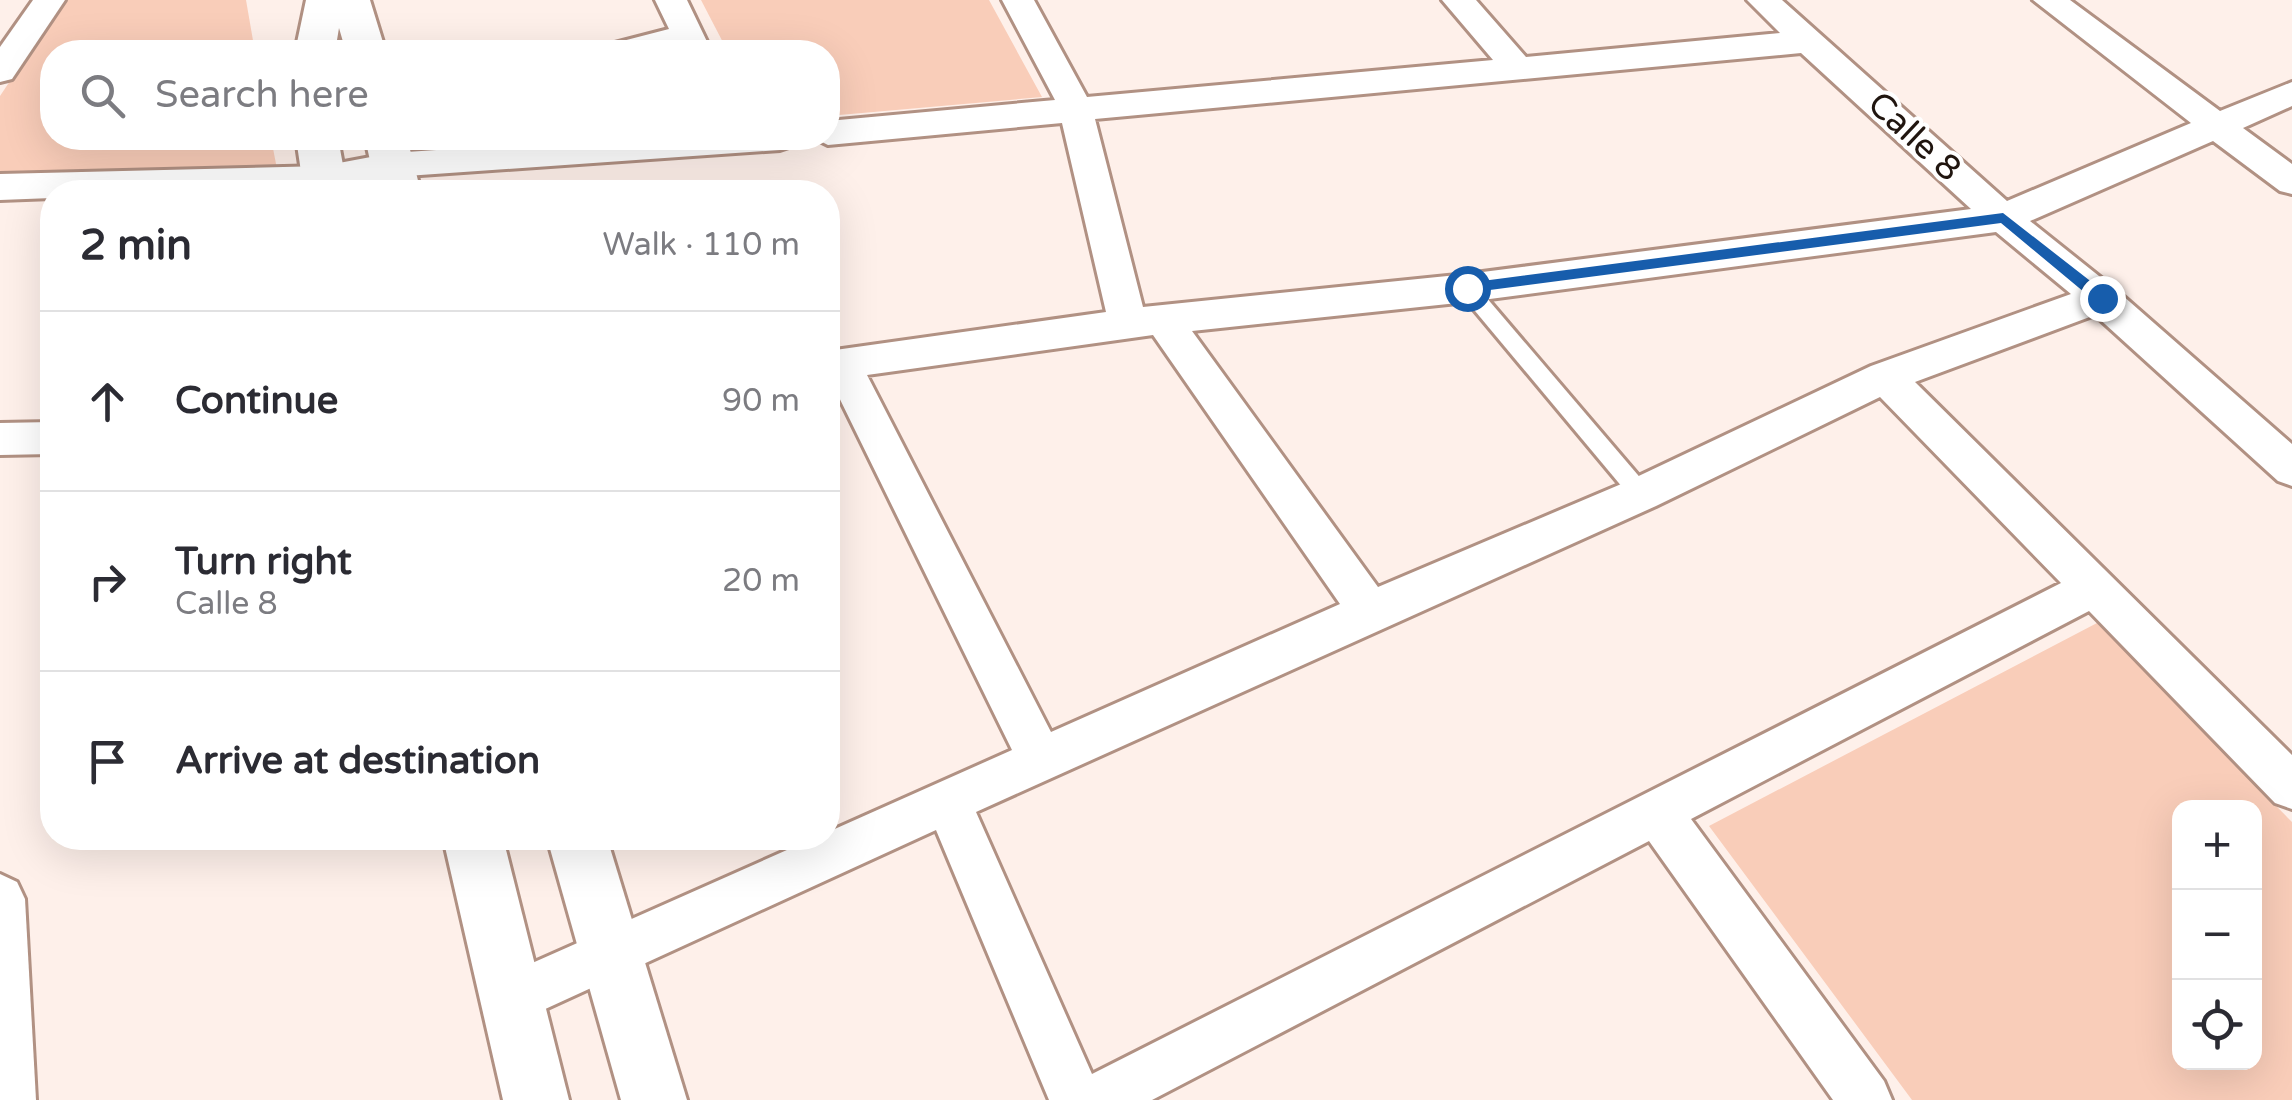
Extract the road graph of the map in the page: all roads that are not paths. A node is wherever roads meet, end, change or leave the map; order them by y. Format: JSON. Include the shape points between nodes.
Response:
{"nodes":[{"id":1,"x":49,"y":0,"type":"edge"},
{"id":2,"x":325,"y":0,"type":"edge"},
{"id":3,"x":350,"y":0,"type":"edge"},
{"id":4,"x":670,"y":0,"type":"edge"},
{"id":5,"x":1018,"y":0,"type":"edge"},
{"id":6,"x":1458,"y":0,"type":"edge"},
{"id":7,"x":1764,"y":0,"type":"edge"},
{"id":8,"x":2049,"y":0,"type":"edge"},
{"id":9,"x":317,"y":40,"type":"edge"},
{"id":10,"x":362,"y":40,"type":"edge"},
{"id":11,"x":690,"y":40,"type":"edge"},
{"id":12,"x":1812,"y":41,"type":"junction"},
{"id":13,"x":1517,"y":68,"type":"junction"},
{"id":14,"x":0,"y":71,"type":"edge"},
{"id":15,"x":2292,"y":93,"type":"edge"},
{"id":16,"x":1075,"y":107,"type":"junction"},
{"id":17,"x":2215,"y":124,"type":"junction"},
{"id":18,"x":840,"y":131,"type":"edge"},
{"id":19,"x":598,"y":150,"type":"edge"},
{"id":20,"x":392,"y":165,"type":"edge"},
{"id":21,"x":322,"y":169,"type":"edge"},
{"id":22,"x":136,"y":180,"type":"edge"},
{"id":23,"x":2292,"y":182,"type":"edge"},
{"id":24,"x":40,"y":186,"type":"edge"},
{"id":25,"x":0,"y":188,"type":"edge"},
{"id":26,"x":2003,"y":218,"type":"junction"},
{"id":27,"x":1467,"y":288,"type":"junction"},
{"id":28,"x":2102,"y":298,"type":"junction"},
{"id":29,"x":1145,"y":321,"type":"junction"},
{"id":30,"x":840,"y":364,"type":"edge"},
{"id":31,"x":840,"y":375,"type":"edge"},
{"id":32,"x":1885,"y":377,"type":"junction"},
{"id":33,"x":40,"y":438,"type":"edge"},
{"id":34,"x":0,"y":440,"type":"edge"},
{"id":35,"x":2292,"y":469,"type":"edge"},
{"id":36,"x":1641,"y":494,"type":"junction"},
{"id":37,"x":2094,"y":588,"type":"junction"},
{"id":38,"x":1370,"y":612,"type":"junction"},
{"id":39,"x":1041,"y":760,"type":"junction"},
{"id":40,"x":2292,"y":787,"type":"edge"},
{"id":41,"x":948,"y":803,"type":"junction"},
{"id":42,"x":1658,"y":814,"type":"junction"},
{"id":43,"x":476,"y":850,"type":"edge"},
{"id":44,"x":580,"y":850,"type":"edge"},
{"id":45,"x":0,"y":899,"type":"edge"},
{"id":46,"x":611,"y":955,"type":"junction"},
{"id":47,"x":512,"y":998,"type":"junction"},
{"id":48,"x":1852,"y":1096,"type":"edge"},
{"id":49,"x":9,"y":1100,"type":"edge"},
{"id":50,"x":536,"y":1100,"type":"edge"},
{"id":51,"x":654,"y":1100,"type":"edge"},
{"id":52,"x":1076,"y":1100,"type":"edge"},
{"id":53,"x":1097,"y":1100,"type":"edge"}],
"edges":[{"from":1,"to":14,"type":"street"},
{"from":2,"to":9,"type":"street"},
{"from":3,"to":10,"type":"street"},
{"from":4,"to":11,"type":"street"},
{"from":5,"to":16,"type":"street"},
{"from":6,"to":13,"type":"street"},
{"from":7,"to":12,"type":"street","name":"Calle 8"},
{"from":8,"to":17,"type":"street"},
{"from":12,"to":13,"type":"street"},
{"from":12,"to":26,"type":"street","name":"Calle 8"},
{"from":13,"to":16,"type":"street"},
{"from":15,"to":17,"type":"street"},
{"from":16,"to":18,"type":"street"},
{"from":16,"to":29,"type":"street"},
{"from":17,"to":23,"type":"street"},
{"from":17,"to":26,"type":"street"},
{"from":19,"to":20,"type":"street"},
{"from":20,"to":21,"type":"street"},
{"from":21,"to":22,"type":"street"},
{"from":24,"to":25,"type":"street"},
{"from":26,"to":27,"type":"street"},
{"from":26,"to":28,"type":"street","name":"Calle 8"},
{"from":27,"to":29,"type":"street"},
{"from":27,"to":36,"type":"lane"},
{"from":28,"to":32,"type":"street"},
{"from":28,"to":35,"type":"street","name":"Calle 8"},
{"from":29,"to":30,"type":"street"},
{"from":29,"to":38,"type":"street"},
{"from":31,"to":39,"type":"street"},
{"from":32,"to":36,"type":"street"},
{"from":32,"to":37,"type":"street"},
{"from":33,"to":34,"type":"street"},
{"from":36,"to":38,"type":"street"},
{"from":37,"to":40,"type":"street"},
{"from":37,"to":42,"type":"street"},
{"from":38,"to":39,"type":"street"},
{"from":39,"to":41,"type":"street"},
{"from":41,"to":46,"type":"street"},
{"from":41,"to":52,"type":"street"},
{"from":42,"to":48,"type":"street"},
{"from":42,"to":53,"type":"street"},
{"from":43,"to":47,"type":"street"},
{"from":44,"to":46,"type":"street"},
{"from":45,"to":49,"type":"street"},
{"from":46,"to":47,"type":"street"},
{"from":46,"to":51,"type":"street"},
{"from":47,"to":50,"type":"street"}]}
